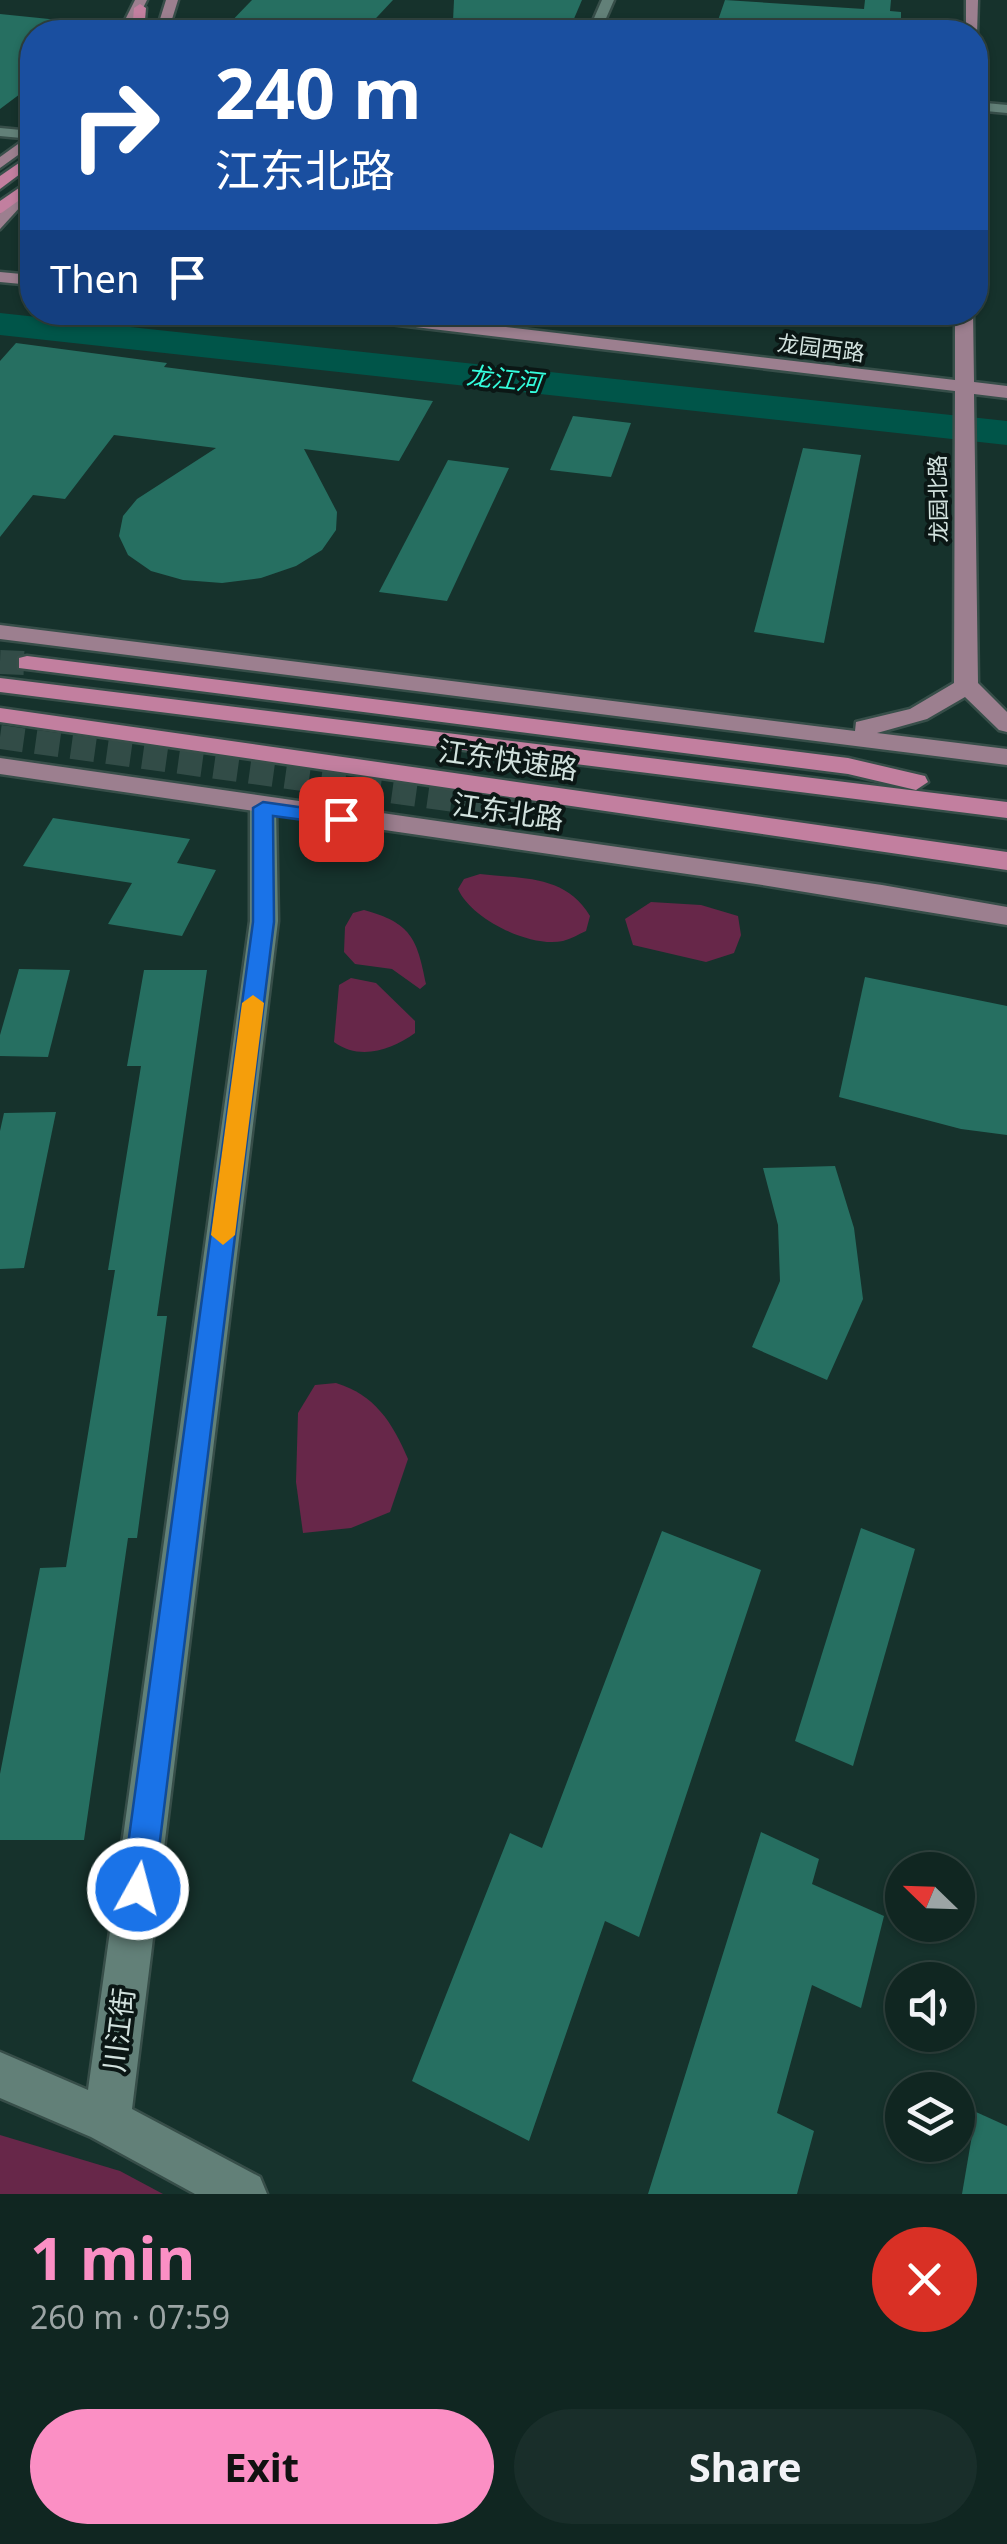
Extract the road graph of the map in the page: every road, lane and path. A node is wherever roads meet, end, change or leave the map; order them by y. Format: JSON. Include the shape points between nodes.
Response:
{"nodes":[{"id":1,"x":20,"y":147,"type":"edge"},
{"id":2,"x":0,"y":164,"type":"edge"},
{"id":3,"x":20,"y":168,"type":"edge"},
{"id":4,"x":0,"y":184,"type":"edge"},
{"id":5,"x":20,"y":193,"type":"edge"},
{"id":6,"x":20,"y":199,"type":"edge"},
{"id":7,"x":0,"y":209,"type":"edge"},
{"id":8,"x":0,"y":224,"type":"edge"},
{"id":9,"x":440,"y":325,"type":"edge"},
{"id":10,"x":964,"y":325,"type":"edge"},
{"id":11,"x":962,"y":387,"type":"junction"},
{"id":12,"x":1007,"y":392,"type":"edge"},
{"id":13,"x":0,"y":632,"type":"edge"},
{"id":14,"x":27,"y":663,"type":"tunnel mouth"},
{"id":15,"x":0,"y":685,"type":"tunnel mouth"},
{"id":16,"x":966,"y":685,"type":"junction"},
{"id":17,"x":0,"y":715,"type":"edge"},
{"id":18,"x":1007,"y":725,"type":"edge"},
{"id":19,"x":801,"y":730,"type":"junction"},
{"id":20,"x":1007,"y":757,"type":"edge"},
{"id":21,"x":0,"y":766,"type":"edge"},
{"id":22,"x":1007,"y":807,"type":"edge"},
{"id":23,"x":263,"y":808,"type":"junction"},
{"id":24,"x":562,"y":815,"type":"tunnel mouth"},
{"id":25,"x":1007,"y":862,"type":"edge"},
{"id":26,"x":1007,"y":881,"type":"edge"},
{"id":27,"x":1007,"y":916,"type":"edge"},
{"id":28,"x":0,"y":2075,"type":"edge"},
{"id":29,"x":108,"y":2122,"type":"junction"},
{"id":30,"x":243,"y":2194,"type":"edge"}],
"edges":[{"from":1,"to":2,"type":"main road"},
{"from":3,"to":4,"type":"highway"},
{"from":5,"to":7,"type":"highway"},
{"from":6,"to":8,"type":"main road"},
{"from":9,"to":11,"type":"main road","name":"龙园西路"},
{"from":10,"to":11,"type":"main road","name":"龙园北路"},
{"from":11,"to":12,"type":"main road","name":"龙园西路"},
{"from":11,"to":16,"type":"main road","name":"龙园北路"},
{"from":13,"to":19,"type":"main road"},
{"from":14,"to":22,"type":"highway","via":[[848,766]]},
{"from":15,"to":22,"type":"highway","name":"江东快速路"},
{"from":16,"to":18,"type":"main road"},
{"from":16,"to":19,"type":"main road","via":[[932,710],[884,726]]},
{"from":17,"to":25,"type":"highway","name":"江东快速路"},
{"from":19,"to":20,"type":"main road"},
{"from":21,"to":23,"type":"main road","name":"江东北路"},
{"from":23,"to":27,"type":"main road","name":"江东北路"},
{"from":23,"to":29,"type":"street","name":"川江街","via":[[264,922]]},
{"from":24,"to":26,"type":"highway"},
{"from":28,"to":29,"type":"street"},
{"from":29,"to":30,"type":"street"}]}
